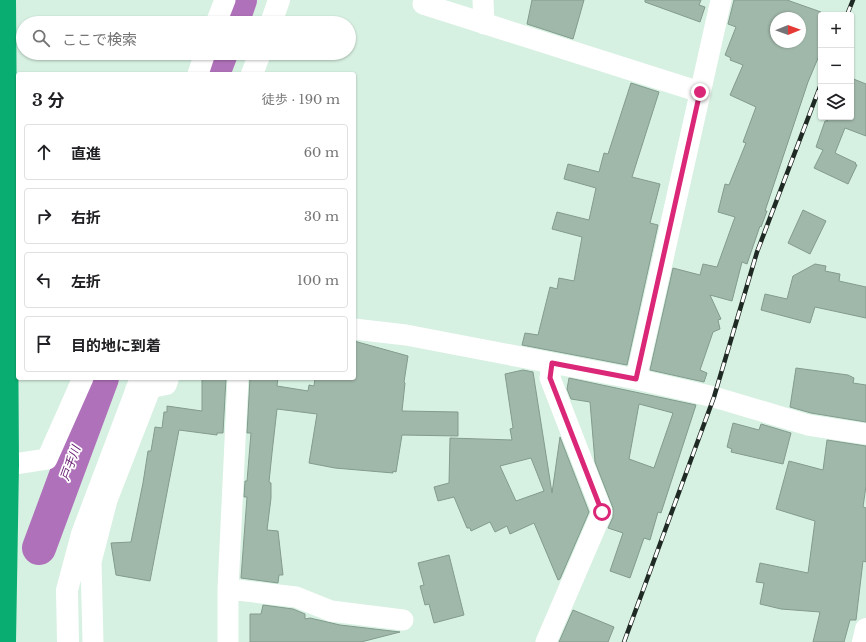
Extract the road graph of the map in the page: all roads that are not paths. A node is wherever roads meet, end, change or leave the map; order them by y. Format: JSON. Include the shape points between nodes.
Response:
{"nodes":[{"id":1,"x":5,"y":0,"type":"edge"},
{"id":2,"x":225,"y":0,"type":"edge"},
{"id":3,"x":279,"y":0,"type":"edge"},
{"id":4,"x":483,"y":0,"type":"edge"},
{"id":5,"x":721,"y":0,"type":"edge"},
{"id":6,"x":423,"y":4,"type":"dead end"},
{"id":7,"x":219,"y":16,"type":"edge"},
{"id":8,"x":273,"y":16,"type":"edge"},
{"id":9,"x":484,"y":24,"type":"junction"},
{"id":10,"x":203,"y":60,"type":"edge"},
{"id":11,"x":257,"y":60,"type":"edge"},
{"id":12,"x":199,"y":72,"type":"edge"},
{"id":13,"x":253,"y":72,"type":"edge"},
{"id":14,"x":700,"y":92,"type":"junction"},
{"id":15,"x":8,"y":199,"type":"edge"},
{"id":16,"x":356,"y":329,"type":"edge"},
{"id":17,"x":552,"y":363,"type":"junction"},
{"id":18,"x":636,"y":379,"type":"junction"},
{"id":19,"x":82,"y":380,"type":"edge"},
{"id":20,"x":238,"y":380,"type":"edge"},
{"id":21,"x":149,"y":383,"type":"edge"},
{"id":22,"x":866,"y":434,"type":"edge"},
{"id":23,"x":8,"y":465,"type":"junction"},
{"id":24,"x":228,"y":589,"type":"junction"},
{"id":25,"x":403,"y":620,"type":"dead end"},
{"id":26,"x":866,"y":629,"type":"edge"},
{"id":27,"x":5,"y":642,"type":"edge"},
{"id":28,"x":68,"y":642,"type":"edge"},
{"id":29,"x":93,"y":642,"type":"edge"},
{"id":30,"x":228,"y":642,"type":"edge"},
{"id":31,"x":546,"y":642,"type":"edge"},
{"id":32,"x":863,"y":642,"type":"edge"}],
"edges":[{"from":1,"to":15,"type":"highway"},
{"from":2,"to":7,"type":"street"},
{"from":3,"to":8,"type":"street"},
{"from":4,"to":9,"type":"street"},
{"from":5,"to":14,"type":"street"},
{"from":6,"to":9,"type":"street"},
{"from":9,"to":14,"type":"street"},
{"from":10,"to":12,"type":"street"},
{"from":11,"to":13,"type":"street"},
{"from":14,"to":18,"type":"street"},
{"from":15,"to":23,"type":"highway"},
{"from":16,"to":17,"type":"street","via":[[406,335]]},
{"from":17,"to":18,"type":"street"},
{"from":17,"to":31,"type":"street","via":[[550,378],[602,512]]},
{"from":18,"to":22,"type":"street","via":[[808,425]]},
{"from":19,"to":23,"type":"street","via":[[47,459]]},
{"from":20,"to":24,"type":"street"},
{"from":21,"to":28,"type":"street","via":[[82,534],[67,590]]},
{"from":21,"to":29,"type":"street","via":[[107,500],[91,562]]},
{"from":23,"to":27,"type":"highway"},
{"from":24,"to":25,"type":"street","via":[[296,597],[331,611]]},
{"from":24,"to":30,"type":"street"},
{"from":26,"to":32,"type":"street"}]}
